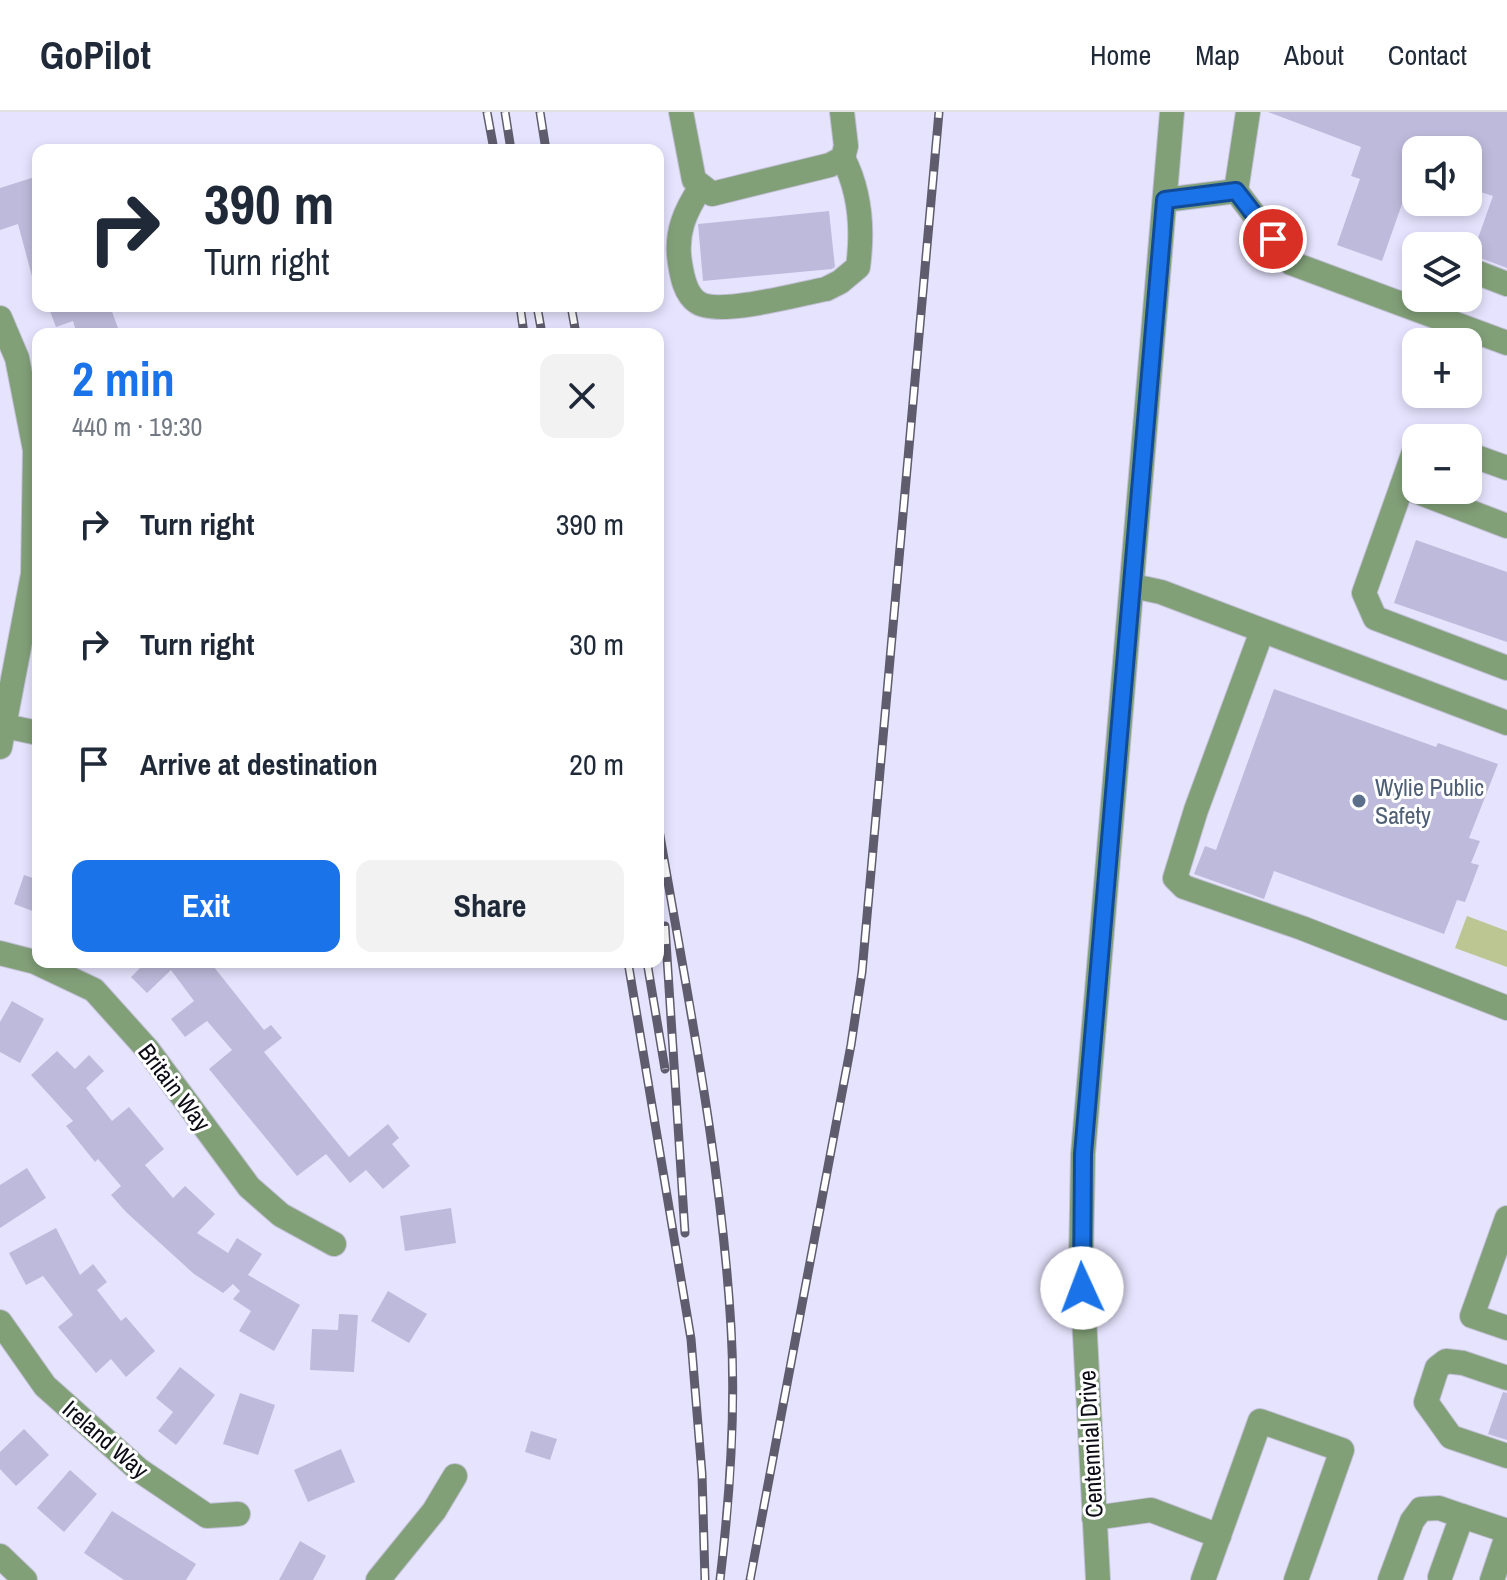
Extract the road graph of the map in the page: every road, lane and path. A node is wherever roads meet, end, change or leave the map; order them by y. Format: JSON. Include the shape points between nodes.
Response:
{"nodes":[{"id":1,"x":681,"y":112,"type":"edge"},
{"id":2,"x":842,"y":112,"type":"edge"},
{"id":3,"x":1172,"y":112,"type":"edge"},
{"id":4,"x":1248,"y":112,"type":"edge"},
{"id":5,"x":843,"y":158,"type":"junction"},
{"id":6,"x":701,"y":187,"type":"junction"},
{"id":7,"x":1236,"y":191,"type":"junction"},
{"id":8,"x":1165,"y":200,"type":"junction"},
{"id":9,"x":1482,"y":274,"type":"edge"},
{"id":10,"x":1507,"y":284,"type":"edge"},
{"id":11,"x":1402,"y":298,"type":"edge"},
{"id":12,"x":1441,"y":312,"type":"edge"},
{"id":13,"x":0,"y":318,"type":"edge"},
{"id":14,"x":1507,"y":343,"type":"edge"},
{"id":15,"x":32,"y":435,"type":"edge"},
{"id":16,"x":1482,"y":459,"type":"edge"},
{"id":17,"x":1507,"y":468,"type":"edge"},
{"id":18,"x":1402,"y":486,"type":"edge"},
{"id":19,"x":1449,"y":504,"type":"edge"},
{"id":20,"x":1507,"y":526,"type":"edge"},
{"id":21,"x":32,"y":579,"type":"edge"},
{"id":22,"x":1133,"y":586,"type":"junction"},
{"id":23,"x":1262,"y":631,"type":"junction"},
{"id":24,"x":1507,"y":668,"type":"edge"},
{"id":25,"x":1507,"y":723,"type":"edge"},
{"id":26,"x":1,"y":733,"type":"edge"},
{"id":27,"x":32,"y":733,"type":"edge"},
{"id":28,"x":0,"y":953,"type":"edge"},
{"id":29,"x":32,"y":961,"type":"edge"},
{"id":30,"x":48,"y":968,"type":"edge"},
{"id":31,"x":1507,"y":1008,"type":"edge"},
{"id":32,"x":1507,"y":1218,"type":"edge"},
{"id":33,"x":334,"y":1244,"type":"dead end"},
{"id":34,"x":0,"y":1322,"type":"edge"},
{"id":35,"x":1507,"y":1328,"type":"edge"},
{"id":36,"x":1507,"y":1378,"type":"edge"},
{"id":37,"x":1507,"y":1456,"type":"edge"},
{"id":38,"x":455,"y":1476,"type":"dead end"},
{"id":39,"x":238,"y":1514,"type":"dead end"},
{"id":40,"x":1462,"y":1516,"type":"junction"},
{"id":41,"x":1094,"y":1518,"type":"junction"},
{"id":42,"x":1507,"y":1534,"type":"edge"},
{"id":43,"x":1219,"y":1536,"type":"junction"},
{"id":44,"x":0,"y":1556,"type":"edge"},
{"id":45,"x":1440,"y":1577,"type":"dead end"},
{"id":46,"x":25,"y":1580,"type":"edge"},
{"id":47,"x":378,"y":1580,"type":"edge"},
{"id":48,"x":1098,"y":1580,"type":"edge"},
{"id":49,"x":1203,"y":1580,"type":"edge"},
{"id":50,"x":1296,"y":1580,"type":"edge"},
{"id":51,"x":1390,"y":1580,"type":"edge"},
{"id":52,"x":1492,"y":1580,"type":"edge"}],
"edges":[{"from":1,"to":6,"type":"street","via":[[694,180]]},
{"from":2,"to":5,"type":"street"},
{"from":3,"to":8,"type":"street","name":"Centennial Drive"},
{"from":4,"to":7,"type":"street"},
{"from":5,"to":6,"type":"street","via":[[712,194]]},
{"from":5,"to":6,"type":"street","via":[[856,190],[858,267],[826,289],[718,308],[698,303],[682,278],[678,236]]},
{"from":7,"to":8,"type":"street"},
{"from":7,"to":11,"type":"street","via":[[1291,263]]},
{"from":8,"to":22,"type":"street","name":"Centennial Drive"},
{"from":9,"to":10,"type":"street"},
{"from":12,"to":14,"type":"street"},
{"from":13,"to":15,"type":"street","via":[[17,358]]},
{"from":16,"to":17,"type":"street"},
{"from":18,"to":24,"type":"street","via":[[1364,593],[1375,618]]},
{"from":19,"to":20,"type":"street"},
{"from":21,"to":26,"type":"street"},
{"from":22,"to":23,"type":"street"},
{"from":22,"to":41,"type":"street","name":"Centennial Drive","via":[[1083,1154],[1081,1260]]},
{"from":23,"to":25,"type":"street"},
{"from":23,"to":31,"type":"street","via":[[1175,878],[1184,887]]},
{"from":26,"to":27,"type":"street"},
{"from":28,"to":29,"type":"street","name":"Britain Way"},
{"from":30,"to":33,"type":"street","name":"Britain Way","via":[[94,990],[148,1050],[249,1187],[281,1215]]},
{"from":32,"to":35,"type":"street","via":[[1472,1316]]},
{"from":34,"to":39,"type":"street","name":"Ireland Way","via":[[45,1386],[139,1470],[207,1516]]},
{"from":36,"to":37,"type":"street","via":[[1446,1361],[1437,1368],[1426,1402],[1451,1437]]},
{"from":38,"to":47,"type":"street"},
{"from":40,"to":42,"type":"street"},
{"from":40,"to":45,"type":"street"},
{"from":40,"to":51,"type":"street","via":[[1439,1508],[1421,1509]]},
{"from":41,"to":43,"type":"street","via":[[1151,1510]]},
{"from":41,"to":48,"type":"street","name":"Centennial Drive"},
{"from":42,"to":52,"type":"street"},
{"from":43,"to":49,"type":"street"},
{"from":43,"to":50,"type":"street","via":[[1260,1421],[1342,1450]]},
{"from":44,"to":46,"type":"street"}]}
